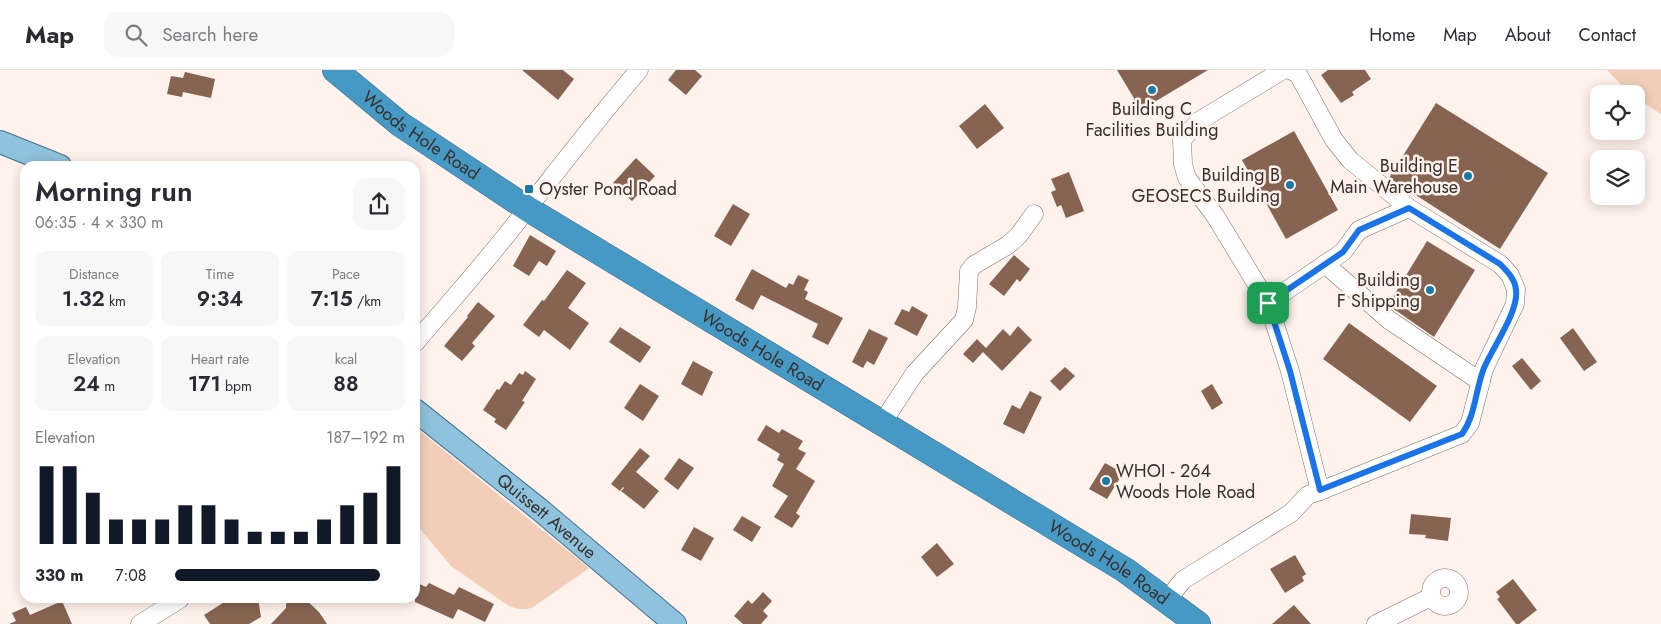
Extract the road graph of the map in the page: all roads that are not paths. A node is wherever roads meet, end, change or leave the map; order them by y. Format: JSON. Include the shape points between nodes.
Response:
{"nodes":[{"id":1,"x":335,"y":70,"type":"edge"},
{"id":2,"x":639,"y":70,"type":"edge"},
{"id":3,"x":1283,"y":70,"type":"edge"},
{"id":4,"x":1290,"y":70,"type":"edge"},
{"id":5,"x":0,"y":142,"type":"edge"},
{"id":6,"x":48,"y":161,"type":"edge"},
{"id":7,"x":528,"y":208,"type":"junction"},
{"id":8,"x":1409,"y":208,"type":"junction"},
{"id":9,"x":1034,"y":214,"type":"dead end"},
{"id":10,"x":1325,"y":264,"type":"junction"},
{"id":11,"x":1268,"y":303,"type":"junction"},
{"id":12,"x":420,"y":337,"type":"edge"},
{"id":13,"x":1481,"y":382,"type":"junction"},
{"id":14,"x":420,"y":414,"type":"edge"},
{"id":15,"x":882,"y":423,"type":"junction"},
{"id":16,"x":1320,"y":490,"type":"junction"},
{"id":17,"x":1431,"y":597,"type":"dead end"},
{"id":18,"x":1167,"y":600,"type":"junction"},
{"id":19,"x":174,"y":603,"type":"edge"},
{"id":20,"x":140,"y":624,"type":"edge"},
{"id":21,"x":675,"y":624,"type":"edge"},
{"id":22,"x":1198,"y":624,"type":"edge"},
{"id":23,"x":1376,"y":624,"type":"edge"}],
"edges":[{"from":1,"to":7,"type":"highway","name":"Woods Hole Road","via":[[400,124]]},
{"from":2,"to":7,"type":"street"},
{"from":3,"to":11,"type":"street","via":[[1199,121],[1182,140],[1187,178],[1216,217]]},
{"from":4,"to":8,"type":"street","via":[[1298,74],[1334,140],[1350,160]]},
{"from":5,"to":6,"type":"main road"},
{"from":7,"to":12,"type":"street"},
{"from":7,"to":15,"type":"highway","name":"Woods Hole Road"},
{"from":8,"to":10,"type":"street","via":[[1359,230],[1343,252]]},
{"from":8,"to":13,"type":"street","via":[[1500,264],[1516,289],[1516,304],[1484,369]]},
{"from":9,"to":15,"type":"street","via":[[1008,245],[969,271],[964,320],[915,373]]},
{"from":10,"to":11,"type":"street"},
{"from":10,"to":13,"type":"street","via":[[1389,320]]},
{"from":11,"to":16,"type":"street","via":[[1290,371]]},
{"from":13,"to":16,"type":"street","via":[[1470,423],[1462,434]]},
{"from":14,"to":21,"type":"main road","name":"Quissett Avenue"},
{"from":15,"to":18,"type":"highway","name":"Woods Hole Road","via":[[1117,565]]},
{"from":16,"to":18,"type":"street","via":[[1308,495],[1291,513],[1184,580]]},
{"from":17,"to":23,"type":"street"},
{"from":18,"to":22,"type":"highway","name":"Woods Hole Road"},
{"from":19,"to":20,"type":"street"}]}
